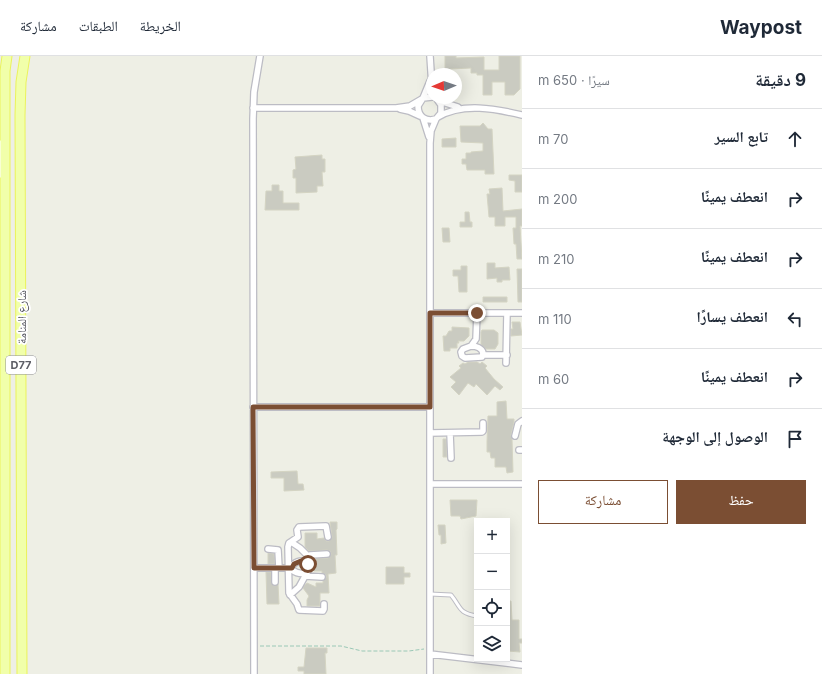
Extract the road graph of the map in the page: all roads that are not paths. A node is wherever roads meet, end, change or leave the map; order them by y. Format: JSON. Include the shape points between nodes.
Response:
{"nodes":[{"id":1,"x":7,"y":56,"type":"edge"},
{"id":2,"x":25,"y":56,"type":"edge"},
{"id":3,"x":260,"y":56,"type":"edge"},
{"id":4,"x":430,"y":56,"type":"edge"},
{"id":5,"x":430,"y":68,"type":"edge"},
{"id":6,"x":426,"y":91,"type":"edge"},
{"id":7,"x":422,"y":99,"type":"junction"},
{"id":8,"x":426,"y":99,"type":"edge"},
{"id":9,"x":439,"y":104,"type":"edge"},
{"id":10,"x":452,"y":104,"type":"edge"},
{"id":11,"x":253,"y":108,"type":"junction"},
{"id":12,"x":396,"y":108,"type":"junction"},
{"id":13,"x":462,"y":108,"type":"junction"},
{"id":14,"x":522,"y":115,"type":"edge"},
{"id":15,"x":422,"y":117,"type":"junction"},
{"id":16,"x":437,"y":118,"type":"junction"},
{"id":17,"x":430,"y":143,"type":"junction"},
{"id":18,"x":0,"y":144,"type":"edge"},
{"id":19,"x":5,"y":206,"type":"junction"},
{"id":20,"x":5,"y":231,"type":"junction"},
{"id":21,"x":0,"y":250,"type":"edge"},
{"id":22,"x":430,"y":313,"type":"junction"},
{"id":23,"x":477,"y":313,"type":"junction"},
{"id":24,"x":507,"y":313,"type":"junction"},
{"id":25,"x":522,"y":313,"type":"edge"},
{"id":26,"x":471,"y":346,"type":"junction"},
{"id":27,"x":483,"y":355,"type":"junction"},
{"id":28,"x":507,"y":355,"type":"junction"},
{"id":29,"x":506,"y":363,"type":"dead end"},
{"id":30,"x":253,"y":407,"type":"junction"},
{"id":31,"x":430,"y":407,"type":"junction"},
{"id":32,"x":522,"y":421,"type":"edge"},
{"id":33,"x":483,"y":423,"type":"dead end"},
{"id":34,"x":430,"y":433,"type":"junction"},
{"id":35,"x":450,"y":433,"type":"junction"},
{"id":36,"x":515,"y":436,"type":"dead end"},
{"id":37,"x":451,"y":458,"type":"dead end"},
{"id":38,"x":430,"y":484,"type":"junction"},
{"id":39,"x":522,"y":484,"type":"edge"},
{"id":40,"x":328,"y":537,"type":"dead end"},
{"id":41,"x":291,"y":542,"type":"junction"},
{"id":42,"x":268,"y":549,"type":"dead end"},
{"id":43,"x":328,"y":554,"type":"dead end"},
{"id":44,"x":308,"y":556,"type":"junction"},
{"id":45,"x":304,"y":561,"type":"junction"},
{"id":46,"x":254,"y":568,"type":"junction"},
{"id":47,"x":277,"y":568,"type":"junction"},
{"id":48,"x":290,"y":568,"type":"junction"},
{"id":49,"x":306,"y":574,"type":"junction"},
{"id":50,"x":322,"y":577,"type":"dead end"},
{"id":51,"x":275,"y":582,"type":"dead end"},
{"id":52,"x":430,"y":594,"type":"junction"},
{"id":53,"x":290,"y":595,"type":"junction"},
{"id":54,"x":324,"y":604,"type":"dead end"},
{"id":55,"x":474,"y":616,"type":"edge"},
{"id":56,"x":430,"y":651,"type":"junction"},
{"id":57,"x":522,"y":665,"type":"edge"},
{"id":58,"x":5,"y":674,"type":"edge"},
{"id":59,"x":22,"y":674,"type":"edge"},
{"id":60,"x":254,"y":674,"type":"edge"},
{"id":61,"x":430,"y":674,"type":"edge"}],
"edges":[{"from":1,"to":19,"type":"main road","name":"شارع المنامة","number":"D77"},
{"from":2,"to":59,"type":"main road","name":"شارع المنامة","number":"D77","via":[[20,115]]},
{"from":3,"to":11,"type":"street"},
{"from":4,"to":5,"type":"street"},
{"from":6,"to":7,"type":"street"},
{"from":7,"to":8,"type":"street"},
{"from":7,"to":12,"type":"street","via":[[410,106]]},
{"from":7,"to":15,"type":"street","via":[[418,110]]},
{"from":9,"to":16,"type":"street","via":[[442,109]]},
{"from":10,"to":13,"type":"street"},
{"from":11,"to":12,"type":"street"},
{"from":11,"to":30,"type":"street"},
{"from":12,"to":15,"type":"street"},
{"from":13,"to":14,"type":"street","via":[[488,109]]},
{"from":13,"to":16,"type":"street"},
{"from":15,"to":16,"type":"street","via":[[427,120]]},
{"from":15,"to":17,"type":"street"},
{"from":16,"to":17,"type":"street","via":[[431,131]]},
{"from":17,"to":22,"type":"street"},
{"from":18,"to":19,"type":"street","via":[[1,196]]},
{"from":19,"to":20,"type":"main road","name":"شارع المنامة","number":"D77"},
{"from":20,"to":21,"type":"main road"},
{"from":20,"to":58,"type":"main road","name":"شارع المنامة","number":"D77"},
{"from":22,"to":23,"type":"street"},
{"from":22,"to":31,"type":"street"},
{"from":23,"to":24,"type":"street"},
{"from":23,"to":26,"type":"street","via":[[476,340]]},
{"from":24,"to":25,"type":"street"},
{"from":24,"to":28,"type":"street"},
{"from":26,"to":27,"type":"street","via":[[481,350]]},
{"from":26,"to":27,"type":"street","via":[[461,350],[463,357],[480,358]]},
{"from":27,"to":28,"type":"street"},
{"from":28,"to":29,"type":"street"},
{"from":30,"to":31,"type":"street"},
{"from":30,"to":46,"type":"street"},
{"from":31,"to":34,"type":"street"},
{"from":32,"to":36,"type":"street","via":[[518,424]]},
{"from":33,"to":35,"type":"street","via":[[482,432]]},
{"from":34,"to":35,"type":"street"},
{"from":34,"to":38,"type":"street"},
{"from":35,"to":37,"type":"street"},
{"from":38,"to":39,"type":"street"},
{"from":38,"to":52,"type":"street"},
{"from":40,"to":41,"type":"street","via":[[326,526],[301,527],[297,530],[297,538]]},
{"from":41,"to":44,"type":"street"},
{"from":41,"to":48,"type":"street","via":[[288,547]]},
{"from":42,"to":47,"type":"street","via":[[278,550]]},
{"from":43,"to":44,"type":"street"},
{"from":44,"to":45,"type":"street"},
{"from":45,"to":48,"type":"street","via":[[296,562]]},
{"from":45,"to":49,"type":"street","via":[[309,566]]},
{"from":46,"to":47,"type":"street"},
{"from":46,"to":60,"type":"street"},
{"from":47,"to":48,"type":"street"},
{"from":47,"to":51,"type":"street"},
{"from":48,"to":49,"type":"street"},
{"from":48,"to":53,"type":"street"},
{"from":49,"to":50,"type":"street"},
{"from":49,"to":53,"type":"street","via":[[299,587]]},
{"from":52,"to":55,"type":"lane","via":[[451,595],[461,610]]},
{"from":52,"to":56,"type":"street"},
{"from":53,"to":54,"type":"street","via":[[301,611],[323,611]]},
{"from":56,"to":57,"type":"street"},
{"from":56,"to":61,"type":"street"}]}
